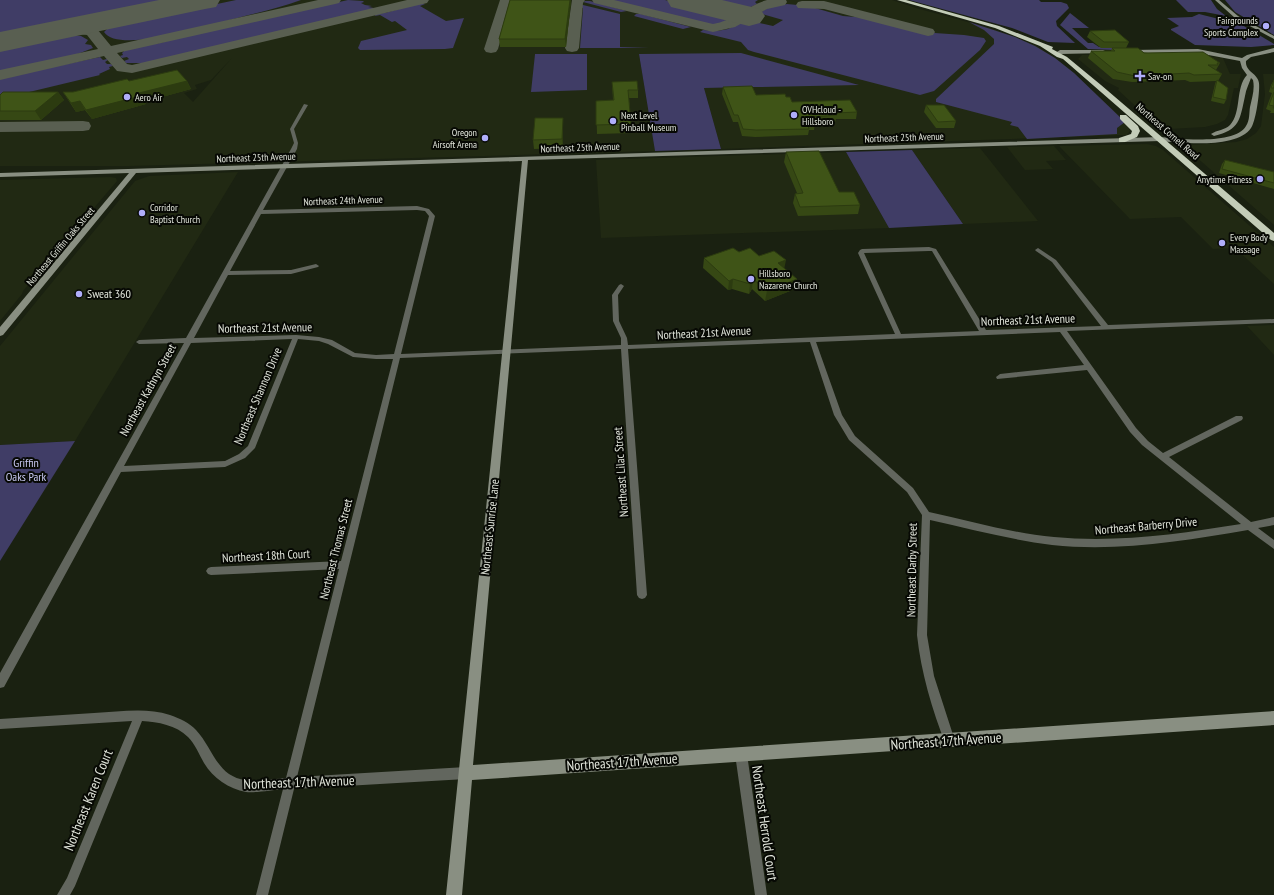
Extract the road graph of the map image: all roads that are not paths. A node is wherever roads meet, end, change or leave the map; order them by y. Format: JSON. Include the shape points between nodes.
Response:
{"nodes":[{"id":1,"x":900,"y":0,"type":"edge"},
{"id":2,"x":1217,"y":0,"type":"edge"},
{"id":3,"x":1222,"y":0,"type":"edge"},
{"id":4,"x":1227,"y":9,"type":"junction"},
{"id":5,"x":1274,"y":38,"type":"edge"},
{"id":6,"x":1043,"y":45,"type":"junction"},
{"id":7,"x":1274,"y":50,"type":"edge"},
{"id":8,"x":1060,"y":52,"type":"junction"},
{"id":9,"x":1110,"y":52,"type":"edge"},
{"id":10,"x":1126,"y":52,"type":"edge"},
{"id":11,"x":1231,"y":57,"type":"junction"},
{"id":12,"x":1065,"y":58,"type":"junction"},
{"id":13,"x":1243,"y":60,"type":"junction"},
{"id":14,"x":1250,"y":76,"type":"junction"},
{"id":15,"x":1099,"y":86,"type":"junction"},
{"id":16,"x":306,"y":105,"type":"dead end"},
{"id":17,"x":1160,"y":139,"type":"junction"},
{"id":18,"x":1122,"y":140,"type":"junction"},
{"id":19,"x":525,"y":159,"type":"junction"},
{"id":20,"x":285,"y":166,"type":"junction"},
{"id":21,"x":134,"y":171,"type":"junction"},
{"id":22,"x":0,"y":175,"type":"edge"},
{"id":23,"x":427,"y":210,"type":"joint"},
{"id":24,"x":260,"y":212,"type":"junction"},
{"id":25,"x":1274,"y":238,"type":"edge"},
{"id":26,"x":1038,"y":250,"type":"dead end"},
{"id":27,"x":316,"y":266,"type":"dead end"},
{"id":28,"x":226,"y":273,"type":"junction"},
{"id":29,"x":621,"y":286,"type":"dead end"},
{"id":30,"x":1274,"y":321,"type":"edge"},
{"id":31,"x":1106,"y":328,"type":"junction"},
{"id":32,"x":1062,"y":329,"type":"junction"},
{"id":33,"x":0,"y":333,"type":"edge"},
{"id":34,"x":984,"y":333,"type":"junction"},
{"id":35,"x":899,"y":336,"type":"junction"},
{"id":36,"x":296,"y":337,"type":"junction"},
{"id":37,"x":812,"y":339,"type":"junction"},
{"id":38,"x":189,"y":341,"type":"junction"},
{"id":39,"x":139,"y":342,"type":"dead end"},
{"id":40,"x":624,"y":348,"type":"junction"},
{"id":41,"x":507,"y":352,"type":"junction"},
{"id":42,"x":397,"y":356,"type":"junction"},
{"id":43,"x":1089,"y":367,"type":"junction"},
{"id":44,"x":1000,"y":377,"type":"dead end"},
{"id":45,"x":1239,"y":418,"type":"dead end"},
{"id":46,"x":1162,"y":457,"type":"junction"},
{"id":47,"x":118,"y":469,"type":"junction"},
{"id":48,"x":926,"y":515,"type":"junction"},
{"id":49,"x":1274,"y":521,"type":"edge"},
{"id":50,"x":1251,"y":525,"type":"junction"},
{"id":51,"x":1274,"y":545,"type":"edge"},
{"id":52,"x":345,"y":565,"type":"junction"},
{"id":53,"x":211,"y":571,"type":"dead end"},
{"id":54,"x":642,"y":595,"type":"dead end"},
{"id":55,"x":0,"y":683,"type":"edge"},
{"id":56,"x":139,"y":716,"type":"junction"},
{"id":57,"x":1274,"y":718,"type":"edge"},
{"id":58,"x":0,"y":724,"type":"edge"},
{"id":59,"x":950,"y":741,"type":"junction"},
{"id":60,"x":740,"y":754,"type":"junction"},
{"id":61,"x":466,"y":773,"type":"junction"},
{"id":62,"x":290,"y":783,"type":"junction"},
{"id":63,"x":63,"y":895,"type":"edge"},
{"id":64,"x":262,"y":895,"type":"edge"},
{"id":65,"x":454,"y":895,"type":"edge"},
{"id":66,"x":761,"y":895,"type":"edge"}],
"edges":[{"from":1,"to":6,"type":"highway","name":"Northeast Cornell Road","via":[[1001,28]]},
{"from":2,"to":4,"type":"main road"},
{"from":3,"to":4,"type":"main road"},
{"from":4,"to":5,"type":"main road","via":[[1236,17]]},
{"from":6,"to":8,"type":"highway","name":"Northeast Cornell Road"},
{"from":6,"to":12,"type":"highway","name":"Northeast Cornell Road"},
{"from":7,"to":11,"type":"main road","via":[[1257,49]]},
{"from":7,"to":13,"type":"main road"},
{"from":8,"to":9,"type":"main road"},
{"from":8,"to":12,"type":"highway","name":"Northeast Cornell Road","via":[[1066,56]]},
{"from":10,"to":11,"type":"main road","via":[[1198,51]]},
{"from":11,"to":13,"type":"main road"},
{"from":12,"to":15,"type":"highway","name":"Northeast Cornell Road"},
{"from":13,"to":14,"type":"main road","name":"Northeast 25th Avenue","via":[[1242,65]]},
{"from":14,"to":17,"type":"main road","name":"Northeast 25th Avenue","via":[[1242,92],[1238,116],[1232,128],[1215,134],[1169,136]]},
{"from":14,"to":17,"type":"main road","name":"Northeast 25th Avenue","via":[[1256,80],[1257,87],[1251,122],[1245,131],[1213,140]]},
{"from":15,"to":17,"type":"highway","name":"Northeast Cornell Road"},
{"from":15,"to":18,"type":"highway","via":[[1095,90],[1135,128],[1134,135]]},
{"from":16,"to":20,"type":"street","name":"Northeast Kathryn Street","via":[[292,129],[296,143]]},
{"from":17,"to":18,"type":"main road","name":"Northeast 25th Avenue"},
{"from":17,"to":25,"type":"highway","name":"Northeast Cornell Road"},
{"from":18,"to":19,"type":"main road","name":"Northeast 25th Avenue"},
{"from":19,"to":20,"type":"main road","name":"Northeast 25th Avenue"},
{"from":19,"to":41,"type":"main road","name":"Northeast Sunrise Lane"},
{"from":20,"to":21,"type":"main road","name":"Northeast 25th Avenue"},
{"from":20,"to":24,"type":"street","name":"Northeast Kathryn Street"},
{"from":21,"to":22,"type":"main road","name":"Northeast 25th Avenue"},
{"from":21,"to":33,"type":"main road","name":"Northeast Griffin Oaks Street"},
{"from":23,"to":24,"type":"street","name":"Northeast 24th Avenue","via":[[412,208]]},
{"from":23,"to":42,"type":"street","name":"Northeast Thomas Street","via":[[432,216]]},
{"from":24,"to":28,"type":"street","name":"Northeast Kathryn Street"},
{"from":26,"to":31,"type":"street","via":[[1054,261]]},
{"from":27,"to":28,"type":"street","via":[[291,272]]},
{"from":28,"to":38,"type":"street","name":"Northeast Kathryn Street"},
{"from":29,"to":40,"type":"street","name":"Northeast Lilac Street","via":[[615,294],[616,321],[624,338]]},
{"from":30,"to":31,"type":"street","name":"Northeast 21st Avenue"},
{"from":31,"to":32,"type":"street","name":"Northeast 21st Avenue"},
{"from":32,"to":34,"type":"street","name":"Northeast 21st Avenue"},
{"from":32,"to":43,"type":"street"},
{"from":34,"to":35,"type":"street","name":"Northeast 21st Avenue"},
{"from":34,"to":35,"type":"street","via":[[934,250],[929,248],[862,251]]},
{"from":35,"to":37,"type":"street","name":"Northeast 21st Avenue"},
{"from":36,"to":38,"type":"street","name":"Northeast 21st Avenue"},
{"from":36,"to":42,"type":"street","name":"Northeast 21st Avenue","via":[[330,342],[353,355]]},
{"from":36,"to":47,"type":"street","name":"Northeast Shannon Drive","via":[[251,448],[239,460],[225,464]]},
{"from":37,"to":40,"type":"street","name":"Northeast 21st Avenue"},
{"from":37,"to":48,"type":"street","name":"Northeast Darby Street","via":[[838,415],[852,438],[910,490]]},
{"from":38,"to":39,"type":"street","name":"Northeast 21st Avenue"},
{"from":38,"to":47,"type":"street","name":"Northeast Kathryn Street"},
{"from":40,"to":41,"type":"street","name":"Northeast 21st Avenue"},
{"from":40,"to":54,"type":"street","name":"Northeast Lilac Street"},
{"from":41,"to":42,"type":"street","name":"Northeast 21st Avenue"},
{"from":41,"to":61,"type":"main road","name":"Northeast Sunrise Lane"},
{"from":42,"to":52,"type":"street","name":"Northeast Thomas Street"},
{"from":43,"to":44,"type":"street"},
{"from":43,"to":46,"type":"street","via":[[1133,430]]},
{"from":45,"to":46,"type":"street"},
{"from":46,"to":50,"type":"street"},
{"from":47,"to":55,"type":"street","name":"Northeast Kathryn Street"},
{"from":48,"to":50,"type":"street","name":"Northeast Barberry Drive","via":[[1026,537],[1079,543],[1116,543],[1185,536]]},
{"from":48,"to":59,"type":"street","name":"Northeast Darby Street","via":[[922,635],[924,654],[930,682]]},
{"from":49,"to":50,"type":"street","name":"Northeast Barberry Drive"},
{"from":50,"to":51,"type":"street"},
{"from":52,"to":53,"type":"street","name":"Northeast 18th Court"},
{"from":52,"to":62,"type":"street","name":"Northeast Thomas Street"},
{"from":56,"to":58,"type":"street","name":"Northeast 17th Avenue"},
{"from":56,"to":62,"type":"street","name":"Northeast 17th Avenue","via":[[169,720],[192,733],[213,769],[234,783],[246,786]]},
{"from":56,"to":63,"type":"street","name":"Northeast Karen Court","via":[[71,882]]},
{"from":57,"to":59,"type":"main road","name":"Northeast 17th Avenue"},
{"from":59,"to":60,"type":"main road","name":"Northeast 17th Avenue"},
{"from":60,"to":61,"type":"main road","name":"Northeast 17th Avenue"},
{"from":60,"to":66,"type":"street","name":"Northeast Herrold Court"},
{"from":61,"to":62,"type":"street","name":"Northeast 17th Avenue"},
{"from":61,"to":65,"type":"main road","name":"Northeast Sunrise Lane"},
{"from":62,"to":64,"type":"street","name":"Northeast Thomas Street"}]}
